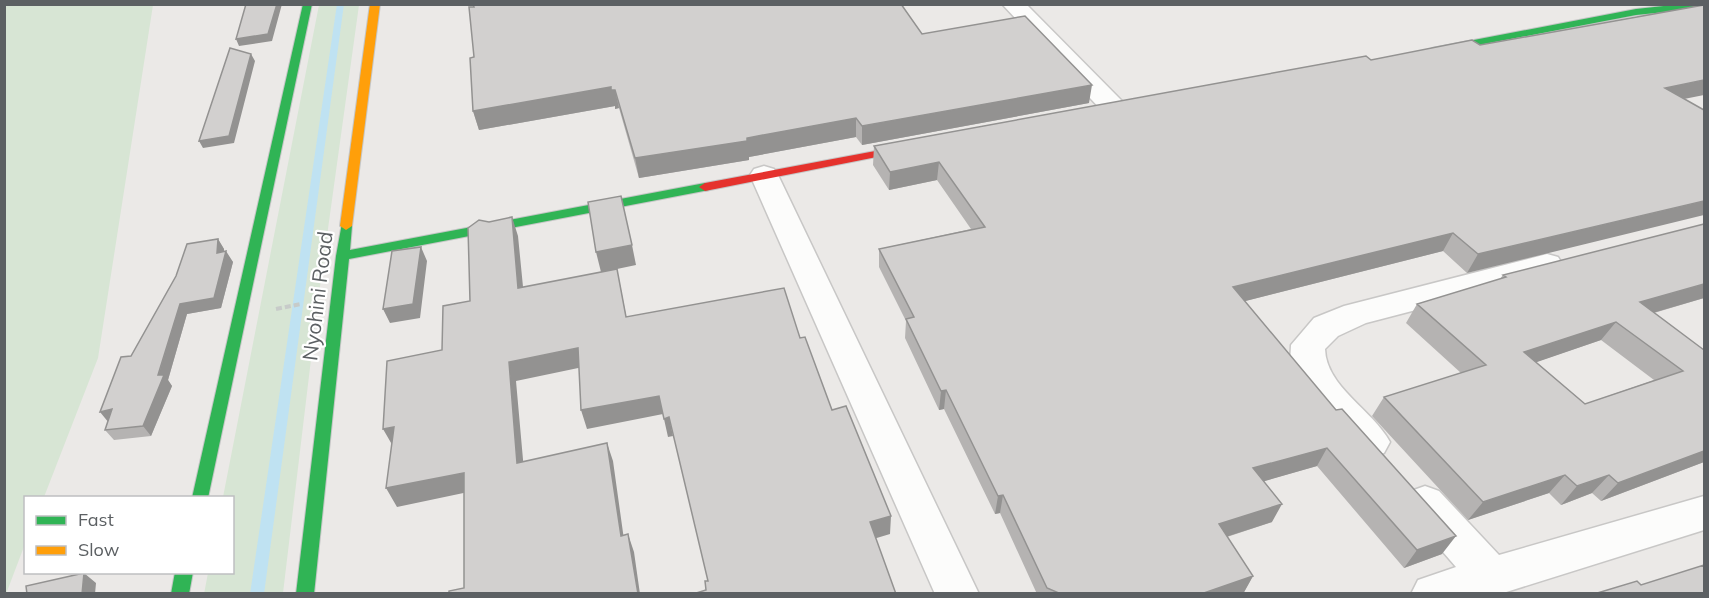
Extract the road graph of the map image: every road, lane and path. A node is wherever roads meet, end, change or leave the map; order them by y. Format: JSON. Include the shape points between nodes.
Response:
{"nodes":[{"id":1,"x":308,"y":4,"type":"edge"},
{"id":2,"x":375,"y":4,"type":"edge"},
{"id":3,"x":1013,"y":4,"type":"edge"},
{"id":4,"x":1704,"y":5,"type":"edge"},
{"id":5,"x":1418,"y":54,"type":"edge"},
{"id":6,"x":1114,"y":108,"type":"edge"},
{"id":7,"x":931,"y":144,"type":"edge"},
{"id":8,"x":764,"y":175,"type":"junction"},
{"id":9,"x":342,"y":256,"type":"junction"},
{"id":10,"x":1577,"y":258,"type":"edge"},
{"id":11,"x":306,"y":303,"type":"dead end"},
{"id":12,"x":272,"y":310,"type":"dead end"},
{"id":13,"x":200,"y":496,"type":"edge"},
{"id":14,"x":1704,"y":513,"type":"edge"},
{"id":15,"x":184,"y":574,"type":"edge"},
{"id":16,"x":1490,"y":576,"type":"junction"},
{"id":17,"x":180,"y":594,"type":"edge"},
{"id":18,"x":305,"y":594,"type":"edge"},
{"id":19,"x":957,"y":594,"type":"edge"},
{"id":20,"x":1433,"y":594,"type":"edge"}],
"edges":[{"from":1,"to":13,"type":"main road"},
{"from":2,"to":9,"type":"main road","name":"Nyohini Road"},
{"from":3,"to":6,"type":"street"},
{"from":4,"to":5,"type":"main road","via":[[1636,12]]},
{"from":7,"to":8,"type":"main road"},
{"from":8,"to":9,"type":"main road"},
{"from":8,"to":19,"type":"street"},
{"from":9,"to":18,"type":"main road","name":"Nyohini Road"},
{"from":10,"to":16,"type":"street","via":[[1356,314],[1326,327],[1308,345],[1308,364],[1330,396]]},
{"from":11,"to":12,"type":"path"},
{"from":14,"to":16,"type":"street"},
{"from":15,"to":17,"type":"main road"},
{"from":16,"to":20,"type":"street"}]}
